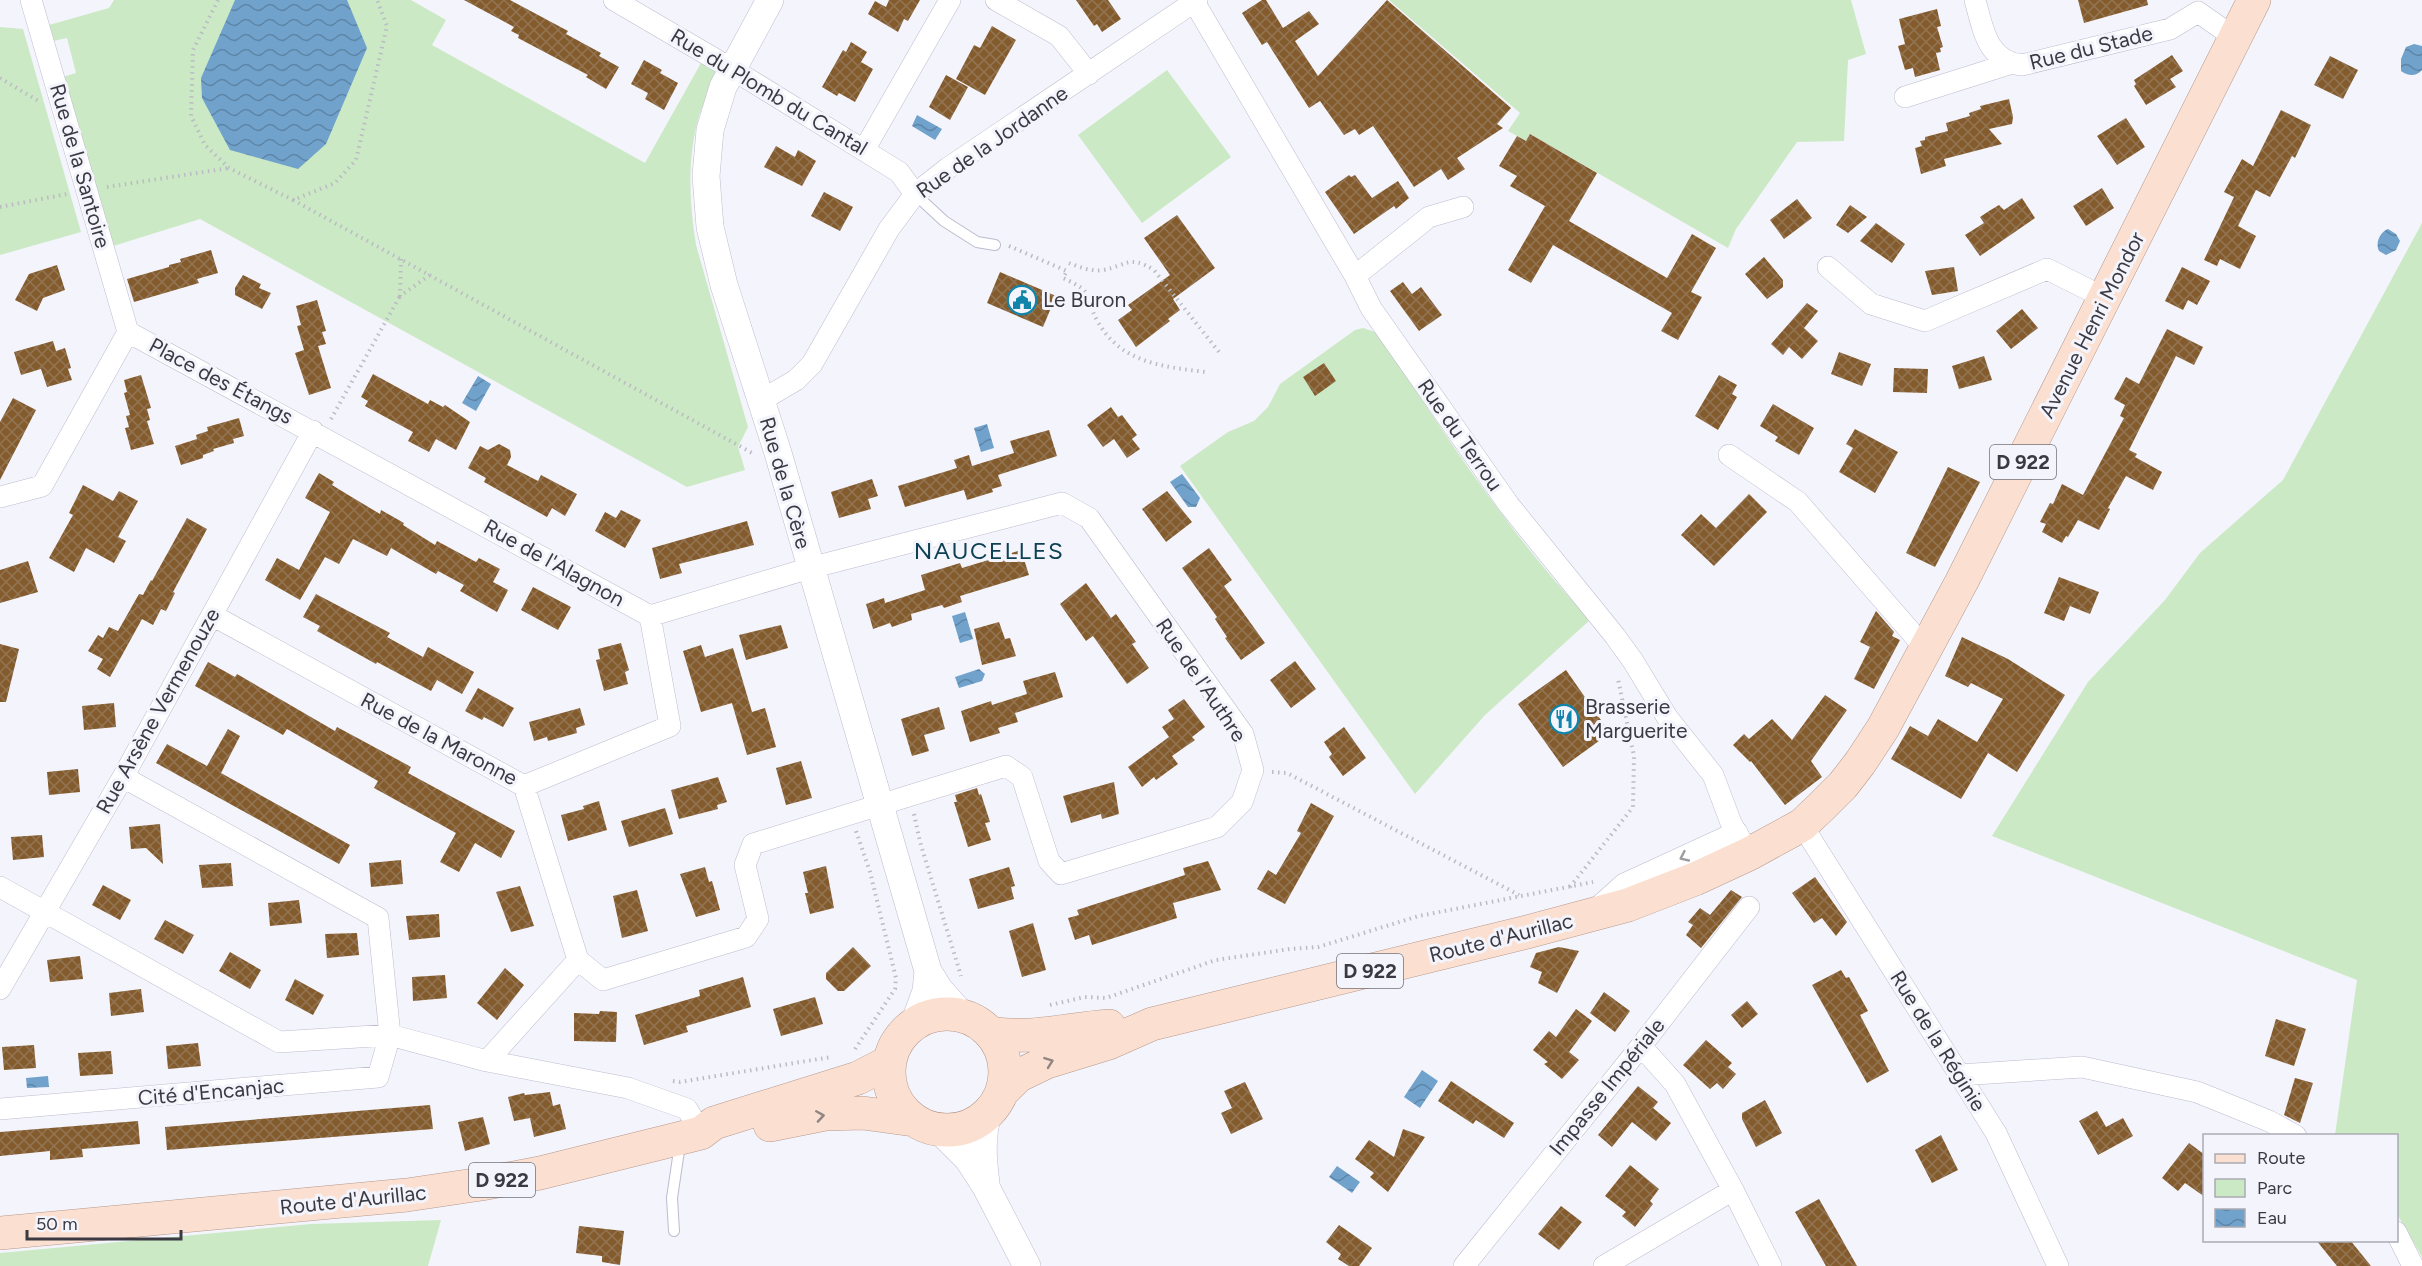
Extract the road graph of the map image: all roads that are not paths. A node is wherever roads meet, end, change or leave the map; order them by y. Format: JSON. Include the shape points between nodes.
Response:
{"nodes":[{"id":1,"x":31,"y":0,"type":"edge"},
{"id":2,"x":614,"y":0,"type":"edge"},
{"id":3,"x":770,"y":0,"type":"edge"},
{"id":4,"x":950,"y":0,"type":"edge"},
{"id":5,"x":996,"y":0,"type":"edge"},
{"id":6,"x":1195,"y":0,"type":"edge"},
{"id":7,"x":1976,"y":0,"type":"edge"},
{"id":8,"x":2254,"y":0,"type":"edge"},
{"id":9,"x":2197,"y":6,"type":"edge"},
{"id":10,"x":2235,"y":38,"type":"junction"},
{"id":11,"x":2009,"y":64,"type":"junction"},
{"id":12,"x":732,"y":69,"type":"junction"},
{"id":13,"x":1089,"y":74,"type":"junction"},
{"id":14,"x":1905,"y":97,"type":"dead end"},
{"id":15,"x":864,"y":150,"type":"junction"},
{"id":16,"x":915,"y":194,"type":"junction"},
{"id":17,"x":1463,"y":207,"type":"dead end"},
{"id":18,"x":995,"y":245,"type":"road end"},
{"id":19,"x":1828,"y":267,"type":"dead end"},
{"id":20,"x":1355,"y":276,"type":"junction"},
{"id":21,"x":2105,"y":298,"type":"junction"},
{"id":22,"x":128,"y":332,"type":"junction"},
{"id":23,"x":762,"y":400,"type":"junction"},
{"id":24,"x":317,"y":433,"type":"junction"},
{"id":25,"x":1729,"y":455,"type":"dead end"},
{"id":26,"x":0,"y":497,"type":"edge"},
{"id":27,"x":810,"y":568,"type":"junction"},
{"id":28,"x":212,"y":615,"type":"junction"},
{"id":29,"x":650,"y":616,"type":"junction"},
{"id":30,"x":1925,"y":648,"type":"junction"},
{"id":31,"x":123,"y":777,"type":"junction"},
{"id":32,"x":524,"y":786,"type":"junction"},
{"id":33,"x":878,"y":805,"type":"junction"},
{"id":34,"x":1802,"y":825,"type":"junction"},
{"id":35,"x":1743,"y":843,"type":"junction"},
{"id":36,"x":0,"y":887,"type":"edge"},
{"id":37,"x":1749,"y":907,"type":"dead end"},
{"id":38,"x":44,"y":913,"type":"junction"},
{"id":39,"x":578,"y":960,"type":"junction"},
{"id":40,"x":928,"y":971,"type":"junction"},
{"id":41,"x":0,"y":989,"type":"edge"},
{"id":42,"x":914,"y":1023,"type":"junction"},
{"id":43,"x":976,"y":1024,"type":"junction"},
{"id":44,"x":1152,"y":1024,"type":"junction"},
{"id":45,"x":390,"y":1035,"type":"junction"},
{"id":46,"x":1641,"y":1046,"type":"junction"},
{"id":47,"x":487,"y":1061,"type":"junction"},
{"id":48,"x":889,"y":1062,"type":"junction"},
{"id":49,"x":1959,"y":1075,"type":"junction"},
{"id":50,"x":995,"y":1103,"type":"junction"},
{"id":51,"x":0,"y":1109,"type":"edge"},
{"id":52,"x":927,"y":1125,"type":"junction"},
{"id":53,"x":2292,"y":1134,"type":"edge"},
{"id":54,"x":691,"y":1135,"type":"junction"},
{"id":55,"x":986,"y":1187,"type":"junction"},
{"id":56,"x":1733,"y":1190,"type":"junction"},
{"id":57,"x":674,"y":1230,"type":"dead end"},
{"id":58,"x":0,"y":1233,"type":"edge"},
{"id":59,"x":2398,"y":1234,"type":"edge"},
{"id":60,"x":1027,"y":1266,"type":"edge"},
{"id":61,"x":1464,"y":1266,"type":"edge"},
{"id":62,"x":1604,"y":1266,"type":"edge"},
{"id":63,"x":1771,"y":1266,"type":"edge"},
{"id":64,"x":2058,"y":1266,"type":"edge"},
{"id":65,"x":2413,"y":1266,"type":"edge"}],
"edges":[{"from":1,"to":22,"type":"street","name":"Rue de la Santoire"},
{"from":2,"to":12,"type":"street","name":"Rue du Plomb du Cantal"},
{"from":3,"to":12,"type":"street","name":"Rue de la Cère"},
{"from":4,"to":15,"type":"street"},
{"from":5,"to":13,"type":"street","via":[[1059,36]]},
{"from":6,"to":13,"type":"street","name":"Rue de la Jordanne"},
{"from":6,"to":20,"type":"street","name":"Rue du Terrou"},
{"from":7,"to":11,"type":"street","name":"Rue du Stade","via":[[1992,50]]},
{"from":8,"to":10,"type":"main road","name":"Avenue Henri Mondor","number":"D 922"},
{"from":9,"to":10,"type":"street","name":"Rue du Stade"},
{"from":9,"to":11,"type":"street","name":"Rue du Stade","via":[[2169,29],[2022,66]]},
{"from":10,"to":21,"type":"main road","name":"Avenue Henri Mondor","number":"D 922"},
{"from":11,"to":14,"type":"street"},
{"from":12,"to":15,"type":"street","name":"Rue du Plomb du Cantal"},
{"from":12,"to":23,"type":"street","name":"Rue de la Cère","via":[[710,130],[706,176],[710,227],[724,285]]},
{"from":13,"to":16,"type":"street","name":"Rue de la Jordanne"},
{"from":15,"to":16,"type":"street","name":"Rue du Plomb du Cantal","via":[[898,172]]},
{"from":16,"to":18,"type":"lane","via":[[944,221],[977,242]]},
{"from":16,"to":23,"type":"street","name":"Rue de la Jordanne","via":[[889,229],[812,364],[796,380]]},
{"from":17,"to":20,"type":"street","via":[[1429,217]]},
{"from":19,"to":21,"type":"street","via":[[1871,304],[1925,321],[2047,269]]},
{"from":20,"to":35,"type":"street","name":"Rue du Terrou","via":[[1371,308],[1509,505],[1614,636],[1667,717],[1713,775]]},
{"from":21,"to":30,"type":"main road","name":"Avenue Henri Mondor","number":"D 922"},
{"from":22,"to":24,"type":"street","name":"Place des Étangs"},
{"from":22,"to":26,"type":"street","via":[[42,486]]},
{"from":23,"to":27,"type":"street","name":"Rue de la Cère"},
{"from":24,"to":28,"type":"street","name":"Rue Arsène Vermenouze"},
{"from":24,"to":29,"type":"street","name":"Rue de l'Alagnon"},
{"from":25,"to":30,"type":"street","via":[[1798,502]]},
{"from":27,"to":29,"type":"street","name":"Rue de l'Alagnon"},
{"from":27,"to":33,"type":"street","name":"Rue de la Cère"},
{"from":27,"to":33,"type":"street","name":"Rue de l'Authre","via":[[1062,503],[1089,518],[1243,734],[1253,770],[1242,802],[1217,827],[1061,874],[1049,861],[1022,777],[1006,766]]},
{"from":28,"to":31,"type":"street","name":"Rue Arsène Vermenouze"},
{"from":28,"to":32,"type":"street","name":"Rue de la Maronne"},
{"from":29,"to":32,"type":"street","name":"Rue de la Maronne","via":[[670,726]]},
{"from":30,"to":34,"type":"main road","name":"Avenue Henri Mondor","number":"D 922","via":[[1860,763]]},
{"from":31,"to":38,"type":"street","name":"Rue Arsène Vermenouze"},
{"from":31,"to":45,"type":"street","name":"Cité d'Encanjac","via":[[378,918]]},
{"from":32,"to":39,"type":"street"},
{"from":33,"to":39,"type":"street","via":[[753,844],[745,865],[758,919],[746,937],[603,980]]},
{"from":33,"to":40,"type":"street","name":"Rue de la Cère"},
{"from":34,"to":35,"type":"main road","name":"Route d'Aurillac","number":"D 922"},
{"from":34,"to":49,"type":"street","name":"Rue de la Réginie"},
{"from":35,"to":44,"type":"main road","name":"Route d'Aurillac","number":"D 922","via":[[1656,896]]},
{"from":36,"to":38,"type":"street"},
{"from":37,"to":46,"type":"street","name":"Impasse Impériale"},
{"from":38,"to":41,"type":"street","name":"Rue Arsène Vermenouze"},
{"from":38,"to":45,"type":"street","via":[[279,1042]]},
{"from":39,"to":47,"type":"street"},
{"from":40,"to":42,"type":"street","name":"Rue de la Cère","via":[[926,991]]},
{"from":40,"to":43,"type":"street","name":"Rue de la Cère","via":[[939,989]]},
{"from":42,"to":43,"type":"main road","via":[[938,1014]]},
{"from":42,"to":48,"type":"main road","via":[[898,1040]]},
{"from":43,"to":44,"type":"main road","name":"Route d'Aurillac","number":"D 922","via":[[1007,1036]]},
{"from":43,"to":50,"type":"main road","via":[[1000,1049],[1004,1060],[1005,1072]]},
{"from":50,"to":44,"type":"main road","name":"Route d'Aurillac","number":"D 922","one_way":true,"via":[[1018,1076]]},
{"from":45,"to":47,"type":"street"},
{"from":45,"to":51,"type":"street","name":"Cité d'Encanjac","via":[[378,1077]]},
{"from":46,"to":56,"type":"street","via":[[1675,1084]]},
{"from":46,"to":61,"type":"street","name":"Impasse Impériale"},
{"from":47,"to":54,"type":"street","via":[[628,1088],[687,1109]]},
{"from":48,"to":52,"type":"main road","via":[[892,1093],[903,1111]]},
{"from":48,"to":54,"type":"main road","name":"Route d'Aurillac","number":"D 922","via":[[858,1078],[714,1123]]},
{"from":49,"to":53,"type":"street","via":[[2082,1067],[2197,1092]]},
{"from":49,"to":64,"type":"street","name":"Rue de la Réginie","via":[[1996,1133]]},
{"from":50,"to":52,"type":"main road","via":[[969,1126],[959,1129]]},
{"from":50,"to":55,"type":"street","via":[[983,1129]]},
{"from":54,"to":52,"type":"main road","name":"Route d'Aurillac","number":"D 922","one_way":true,"via":[[717,1136],[825,1114],[863,1113]]},
{"from":52,"to":55,"type":"street","via":[[968,1159]]},
{"from":54,"to":57,"type":"lane","via":[[672,1198]]},
{"from":54,"to":58,"type":"main road","name":"Route d'Aurillac","number":"D 922","via":[[540,1173],[407,1195]]},
{"from":55,"to":60,"type":"street"},
{"from":56,"to":62,"type":"street"},
{"from":56,"to":63,"type":"street"},
{"from":59,"to":65,"type":"street"}]}
